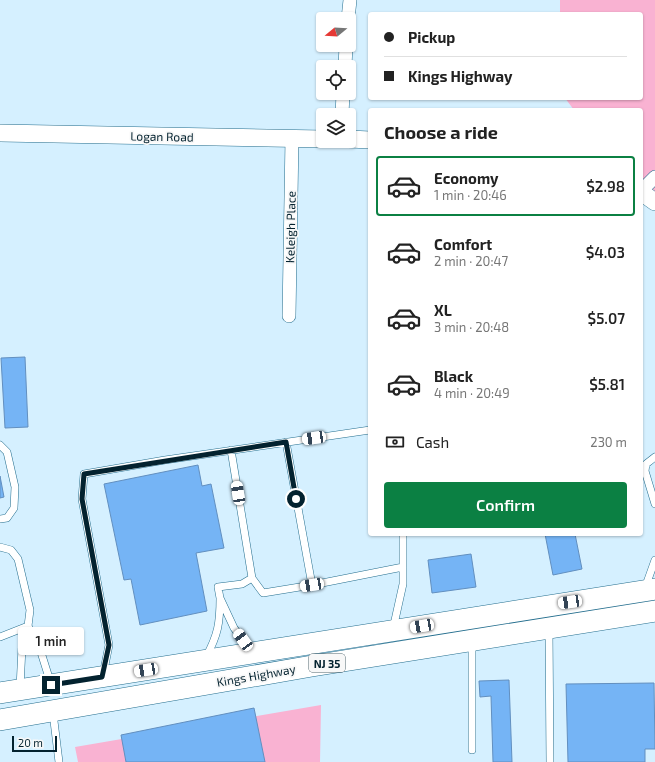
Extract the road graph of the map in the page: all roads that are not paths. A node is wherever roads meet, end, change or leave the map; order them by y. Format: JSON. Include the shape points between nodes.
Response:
{"nodes":[{"id":1,"x":350,"y":0,"type":"edge"},
{"id":2,"x":349,"y":12,"type":"edge"},
{"id":3,"x":0,"y":133,"type":"edge"},
{"id":4,"x":292,"y":138,"type":"junction"},
{"id":5,"x":316,"y":139,"type":"edge"},
{"id":6,"x":356,"y":139,"type":"edge"},
{"id":7,"x":368,"y":140,"type":"edge"},
{"id":8,"x":655,"y":177,"type":"edge"},
{"id":9,"x":643,"y":189,"type":"edge"},
{"id":10,"x":643,"y":193,"type":"edge"},
{"id":11,"x":655,"y":202,"type":"edge"},
{"id":12,"x":289,"y":316,"type":"dead end"},
{"id":13,"x":368,"y":430,"type":"edge"},
{"id":14,"x":286,"y":442,"type":"junction"},
{"id":15,"x":0,"y":445,"type":"edge"},
{"id":16,"x":231,"y":450,"type":"junction"},
{"id":17,"x":655,"y":457,"type":"edge"},
{"id":18,"x":655,"y":504,"type":"edge"},
{"id":19,"x":3,"y":519,"type":"edge"},
{"id":20,"x":403,"y":536,"type":"edge"},
{"id":21,"x":0,"y":547,"type":"edge"},
{"id":22,"x":655,"y":560,"type":"edge"},
{"id":23,"x":403,"y":567,"type":"junction"},
{"id":24,"x":252,"y":578,"type":"junction"},
{"id":25,"x":312,"y":585,"type":"junction"},
{"id":26,"x":650,"y":590,"type":"edge"},
{"id":27,"x":220,"y":598,"type":"junction"},
{"id":28,"x":655,"y":611,"type":"edge"},
{"id":29,"x":28,"y":626,"type":"junction"},
{"id":30,"x":549,"y":627,"type":"junction"},
{"id":31,"x":392,"y":631,"type":"junction"},
{"id":32,"x":0,"y":637,"type":"edge"},
{"id":33,"x":472,"y":639,"type":"junction"},
{"id":34,"x":252,"y":653,"type":"junction"},
{"id":35,"x":204,"y":661,"type":"junction"},
{"id":36,"x":102,"y":677,"type":"junction"},
{"id":37,"x":51,"y":685,"type":"junction"},
{"id":38,"x":20,"y":690,"type":"junction"},
{"id":39,"x":0,"y":694,"type":"edge"},
{"id":40,"x":53,"y":710,"type":"junction"},
{"id":41,"x":0,"y":720,"type":"edge"},
{"id":42,"x":472,"y":750,"type":"dead end"},
{"id":43,"x":59,"y":762,"type":"edge"},
{"id":44,"x":550,"y":762,"type":"edge"}],
"edges":[{"from":1,"to":2,"type":"street"},
{"from":3,"to":4,"type":"street","name":"Logan Road"},
{"from":4,"to":5,"type":"street","name":"Logan Road"},
{"from":4,"to":12,"type":"street","name":"Keleigh Place"},
{"from":6,"to":7,"type":"street"},
{"from":8,"to":9,"type":"street"},
{"from":10,"to":11,"type":"street"},
{"from":13,"to":14,"type":"lane"},
{"from":14,"to":16,"type":"lane"},
{"from":14,"to":25,"type":"lane"},
{"from":15,"to":19,"type":"lane","via":[[7,452],[15,486],[14,508]]},
{"from":16,"to":24,"type":"lane"},
{"from":16,"to":36,"type":"lane","via":[[84,474],[82,499],[109,645]]},
{"from":17,"to":18,"type":"lane","via":[[646,464],[645,471]]},
{"from":20,"to":23,"type":"lane"},
{"from":21,"to":29,"type":"lane","via":[[11,550],[18,559],[30,610]]},
{"from":22,"to":26,"type":"lane"},
{"from":23,"to":25,"type":"lane"},
{"from":23,"to":31,"type":"lane","via":[[403,584]]},
{"from":24,"to":25,"type":"lane","via":[[263,593]]},
{"from":24,"to":27,"type":"lane","via":[[242,584],[218,587]]},
{"from":26,"to":31,"type":"main road","name":"Kings Highway","number":"NJ 35"},
{"from":27,"to":34,"type":"lane","via":[[234,628]]},
{"from":27,"to":35,"type":"lane","via":[[220,623],[216,639]]},
{"from":28,"to":30,"type":"main road","name":"Kings Highway","number":"NJ 35"},
{"from":29,"to":32,"type":"lane"},
{"from":29,"to":37,"type":"lane","via":[[39,646]]},
{"from":29,"to":38,"type":"lane","via":[[22,647]]},
{"from":30,"to":33,"type":"main road","name":"Kings Highway","number":"NJ 35"},
{"from":30,"to":44,"type":"lane"},
{"from":31,"to":34,"type":"main road","name":"Kings Highway","number":"NJ 35"},
{"from":33,"to":40,"type":"main road","name":"Kings Highway","number":"NJ 35"},
{"from":33,"to":42,"type":"lane"},
{"from":34,"to":35,"type":"main road","name":"Kings Highway","number":"NJ 35"},
{"from":35,"to":36,"type":"main road","name":"Kings Highway","number":"NJ 35"},
{"from":36,"to":37,"type":"main road","name":"Kings Highway","number":"NJ 35"},
{"from":37,"to":38,"type":"main road","name":"Kings Highway","number":"NJ 35"},
{"from":38,"to":39,"type":"main road","name":"Kings Highway","number":"NJ 35"},
{"from":40,"to":41,"type":"main road","name":"Kings Highway","number":"NJ 35"},
{"from":40,"to":43,"type":"lane"}]}
